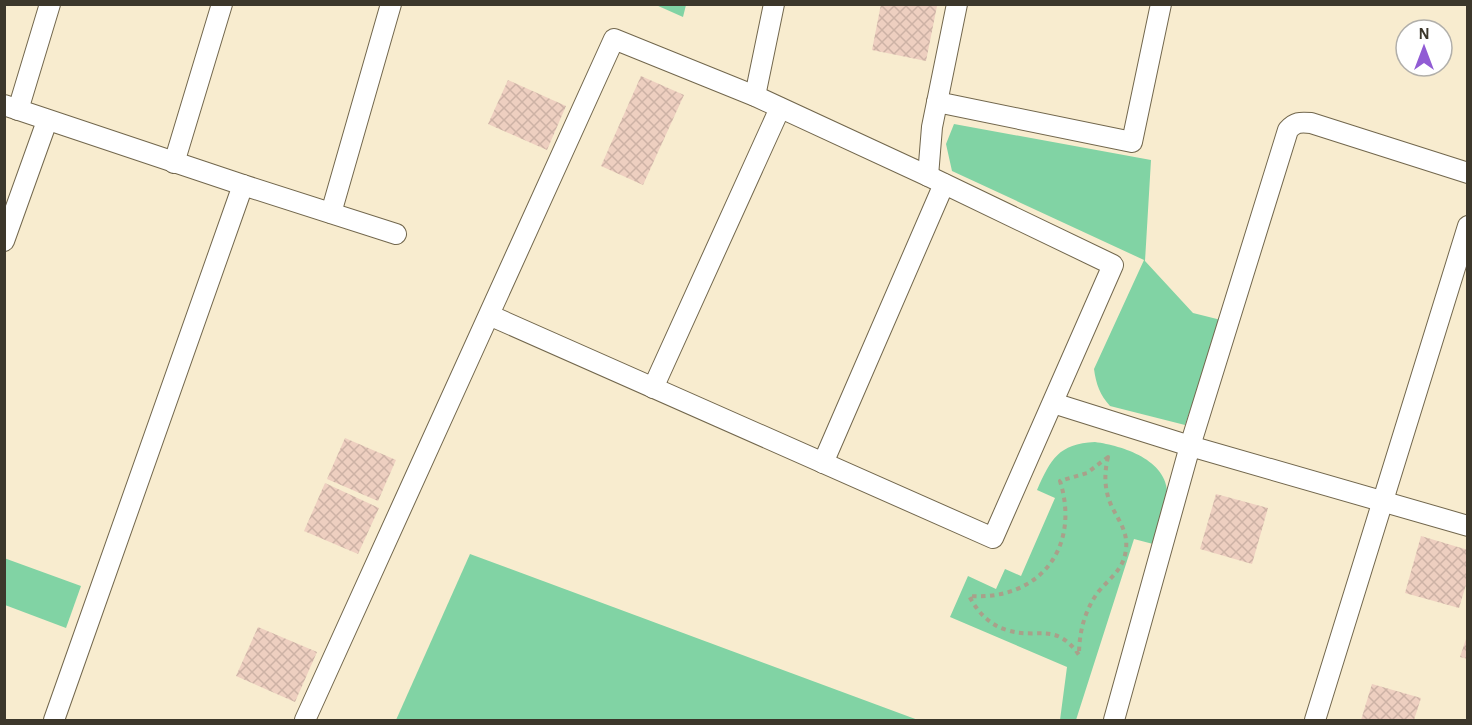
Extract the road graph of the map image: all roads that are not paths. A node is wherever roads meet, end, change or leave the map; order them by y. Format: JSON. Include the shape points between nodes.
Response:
{"nodes":[{"id":1,"x":50,"y":4,"type":"edge"},
{"id":2,"x":222,"y":4,"type":"edge"},
{"id":3,"x":391,"y":4,"type":"edge"},
{"id":4,"x":774,"y":4,"type":"edge"},
{"id":5,"x":957,"y":4,"type":"edge"},
{"id":6,"x":1161,"y":4,"type":"edge"},
{"id":7,"x":755,"y":96,"type":"junction"},
{"id":8,"x":937,"y":102,"type":"junction"},
{"id":9,"x":11,"y":108,"type":"edge"},
{"id":10,"x":780,"y":108,"type":"junction"},
{"id":11,"x":47,"y":121,"type":"junction"},
{"id":12,"x":174,"y":163,"type":"junction"},
{"id":13,"x":1467,"y":173,"type":"edge"},
{"id":14,"x":936,"y":180,"type":"junction"},
{"id":15,"x":243,"y":185,"type":"junction"},
{"id":16,"x":331,"y":213,"type":"junction"},
{"id":17,"x":1467,"y":226,"type":"edge"},
{"id":18,"x":396,"y":234,"type":"dead end"},
{"id":19,"x":4,"y":241,"type":"edge"},
{"id":20,"x":489,"y":315,"type":"junction"},
{"id":21,"x":652,"y":388,"type":"junction"},
{"id":22,"x":1053,"y":403,"type":"junction"},
{"id":23,"x":1191,"y":446,"type":"junction"},
{"id":24,"x":823,"y":463,"type":"junction"},
{"id":25,"x":1384,"y":502,"type":"junction"},
{"id":26,"x":1467,"y":526,"type":"edge"},
{"id":27,"x":54,"y":720,"type":"edge"},
{"id":28,"x":305,"y":720,"type":"edge"},
{"id":29,"x":1114,"y":720,"type":"edge"},
{"id":30,"x":1315,"y":720,"type":"edge"}],
"edges":[{"from":1,"to":9,"type":"street"},
{"from":2,"to":12,"type":"street"},
{"from":3,"to":16,"type":"street"},
{"from":4,"to":7,"type":"street"},
{"from":5,"to":8,"type":"street"},
{"from":6,"to":8,"type":"street","via":[[1132,142]]},
{"from":7,"to":10,"type":"street"},
{"from":7,"to":20,"type":"street","via":[[614,39]]},
{"from":8,"to":14,"type":"street","via":[[932,127]]},
{"from":9,"to":11,"type":"street"},
{"from":10,"to":14,"type":"street"},
{"from":10,"to":21,"type":"street"},
{"from":11,"to":12,"type":"street"},
{"from":11,"to":19,"type":"street"},
{"from":12,"to":15,"type":"street"},
{"from":13,"to":23,"type":"street","via":[[1311,123],[1293,124],[1284,138]]},
{"from":14,"to":22,"type":"street","via":[[1113,265]]},
{"from":14,"to":24,"type":"street"},
{"from":15,"to":16,"type":"street"},
{"from":15,"to":27,"type":"street"},
{"from":16,"to":18,"type":"street"},
{"from":17,"to":25,"type":"street"},
{"from":20,"to":21,"type":"street"},
{"from":20,"to":28,"type":"street"},
{"from":21,"to":24,"type":"street"},
{"from":22,"to":23,"type":"street"},
{"from":22,"to":24,"type":"street","via":[[993,538]]},
{"from":23,"to":25,"type":"street"},
{"from":23,"to":29,"type":"street"},
{"from":25,"to":26,"type":"street"},
{"from":25,"to":30,"type":"street"}]}
